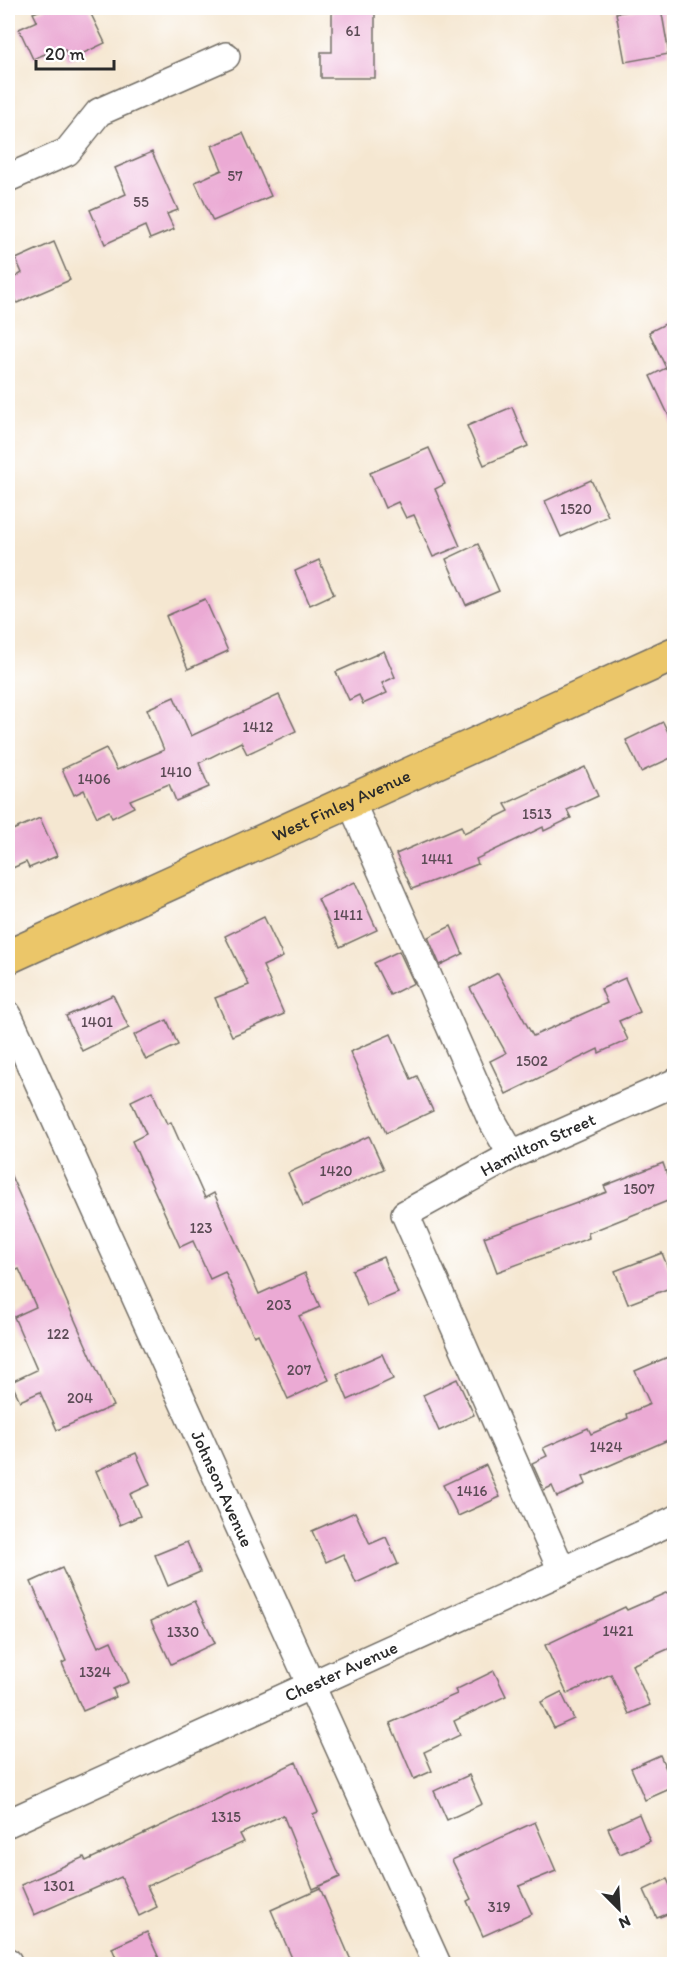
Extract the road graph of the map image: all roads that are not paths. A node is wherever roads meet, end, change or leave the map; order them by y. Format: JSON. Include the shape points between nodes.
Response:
{"nodes":[{"id":1,"x":226,"y":56,"type":"dead end"},
{"id":2,"x":8,"y":178,"type":"edge"},
{"id":3,"x":675,"y":654,"type":"edge"},
{"id":4,"x":351,"y":802,"type":"junction"},
{"id":5,"x":8,"y":957,"type":"edge"},
{"id":6,"x":8,"y":1015,"type":"edge"},
{"id":7,"x":675,"y":1083,"type":"edge"},
{"id":8,"x":512,"y":1155,"type":"junction"},
{"id":9,"x":675,"y":1520,"type":"edge"},
{"id":10,"x":562,"y":1571,"type":"junction"},
{"id":11,"x":310,"y":1685,"type":"junction"},
{"id":12,"x":8,"y":1823,"type":"edge"},
{"id":13,"x":437,"y":1965,"type":"edge"}],
"edges":[{"from":1,"to":2,"type":"street","via":[[99,112],[67,152]]},
{"from":3,"to":4,"type":"main road","name":"West Finley Avenue"},
{"from":4,"to":5,"type":"main road","name":"West Finley Avenue"},
{"from":4,"to":8,"type":"street","via":[[490,1117]]},
{"from":6,"to":11,"type":"street","name":"Johnson Avenue"},
{"from":7,"to":8,"type":"street","name":"Hamilton Street"},
{"from":8,"to":10,"type":"street","name":"Hamilton Street","via":[[405,1214]]},
{"from":9,"to":10,"type":"street","name":"Chester Avenue"},
{"from":10,"to":11,"type":"street","name":"Chester Avenue"},
{"from":11,"to":12,"type":"street","name":"Chester Avenue"},
{"from":11,"to":13,"type":"street","name":"Johnson Avenue"}]}
